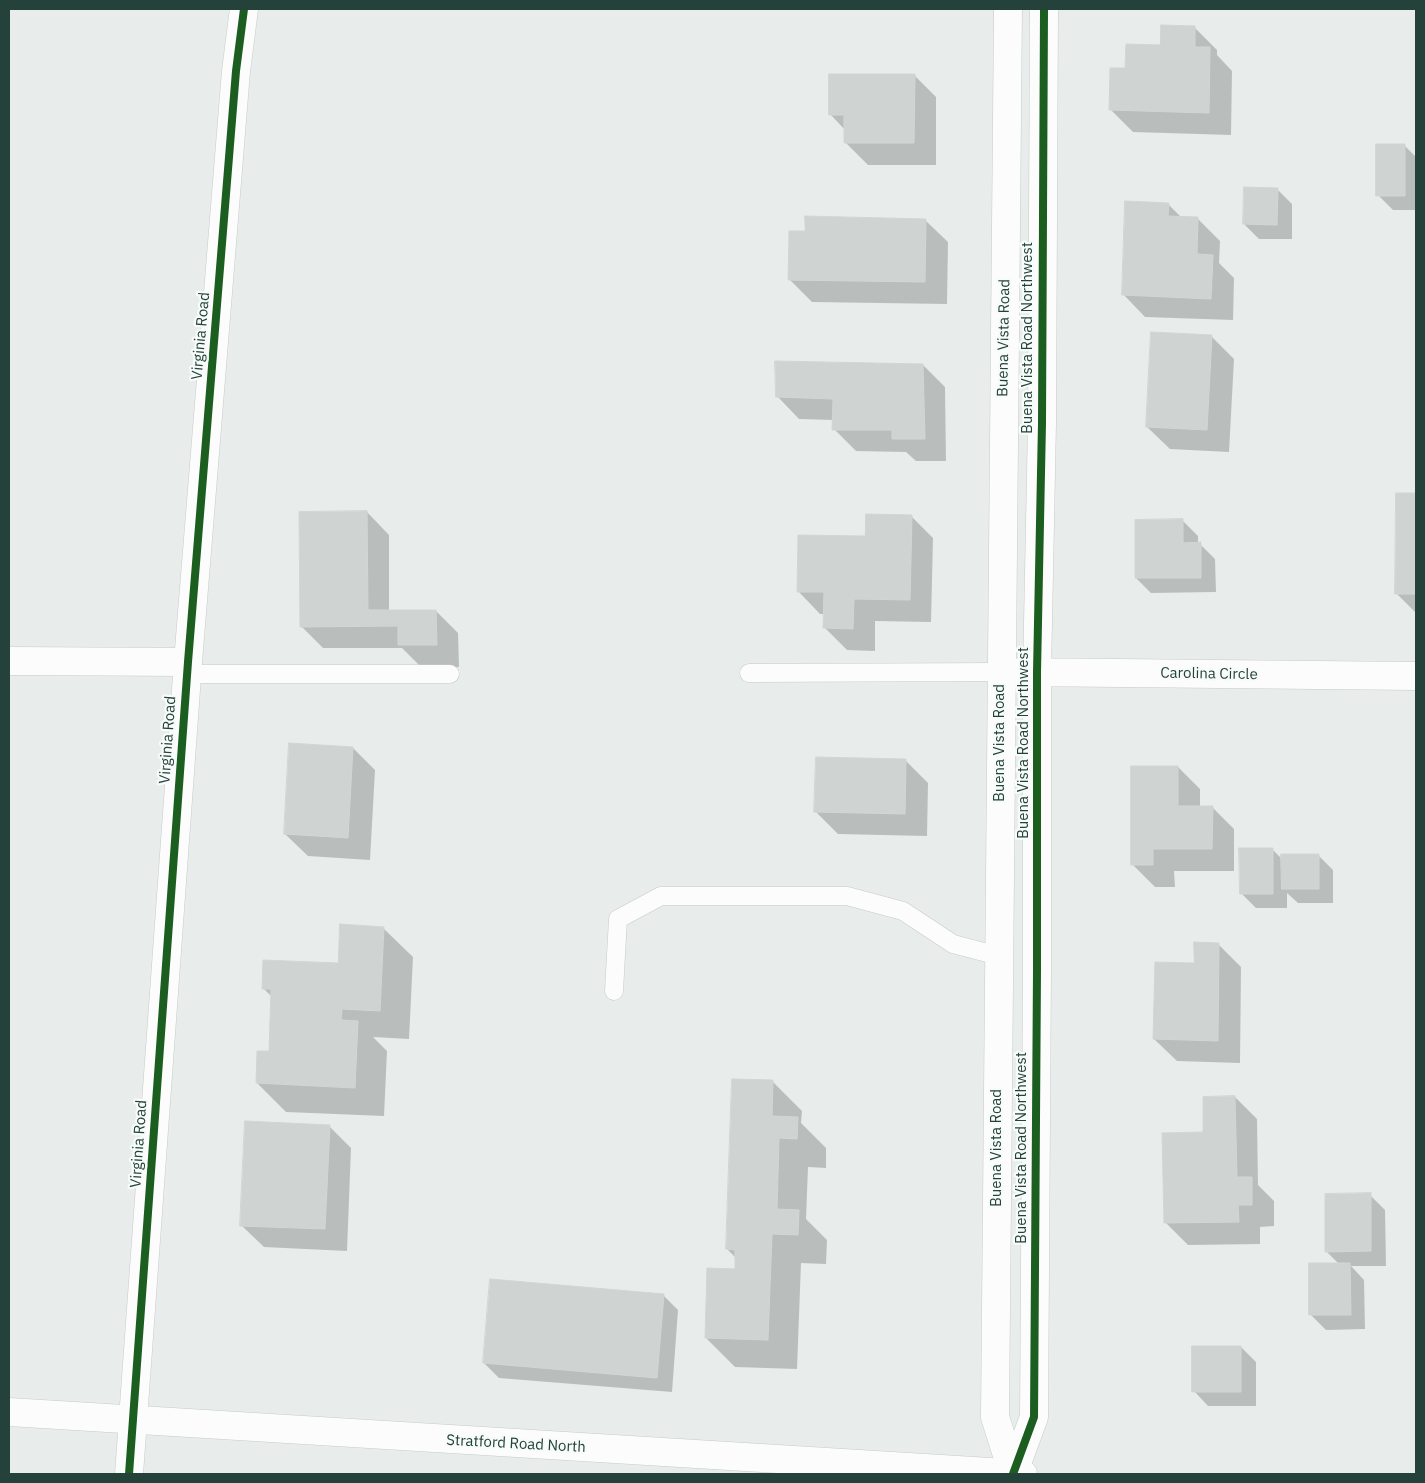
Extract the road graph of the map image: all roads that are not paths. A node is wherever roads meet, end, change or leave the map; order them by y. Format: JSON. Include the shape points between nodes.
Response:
{"nodes":[{"id":1,"x":244,"y":9,"type":"edge"},
{"id":2,"x":1008,"y":9,"type":"edge"},
{"id":3,"x":1044,"y":9,"type":"edge"},
{"id":4,"x":9,"y":661,"type":"edge"},
{"id":5,"x":187,"y":668,"type":"junction"},
{"id":6,"x":1001,"y":672,"type":"junction"},
{"id":7,"x":1037,"y":672,"type":"junction"},
{"id":8,"x":749,"y":673,"type":"dead end"},
{"id":9,"x":450,"y":674,"type":"dead end"},
{"id":10,"x":1416,"y":676,"type":"edge"},
{"id":11,"x":998,"y":956,"type":"junction"},
{"id":12,"x":614,"y":991,"type":"dead end"},
{"id":13,"x":9,"y":1412,"type":"edge"},
{"id":14,"x":132,"y":1420,"type":"junction"},
{"id":15,"x":129,"y":1474,"type":"edge"},
{"id":16,"x":1013,"y":1474,"type":"edge"},
{"id":17,"x":1024,"y":1474,"type":"edge"}],
"edges":[{"from":1,"to":5,"type":"street","name":"Virginia Road","via":[[236,71]]},
{"from":2,"to":6,"type":"street","name":"Buena Vista Road"},
{"from":3,"to":7,"type":"street","name":"Buena Vista Road Northwest"},
{"from":4,"to":5,"type":"street"},
{"from":5,"to":9,"type":"lane"},
{"from":5,"to":14,"type":"street","name":"Virginia Road"},
{"from":6,"to":7,"type":"street","name":"Carolina Circle"},
{"from":6,"to":8,"type":"lane"},
{"from":6,"to":11,"type":"street","name":"Buena Vista Road"},
{"from":7,"to":10,"type":"street","name":"Carolina Circle"},
{"from":7,"to":16,"type":"street","name":"Buena Vista Road Northwest","via":[[1034,1416]]},
{"from":11,"to":12,"type":"lane","via":[[953,944],[903,911],[847,896],[661,896],[618,919]]},
{"from":11,"to":16,"type":"street","name":"Buena Vista Road","via":[[995,1417]]},
{"from":13,"to":14,"type":"street","name":"Stratford Road North"},
{"from":14,"to":15,"type":"street","name":"Virginia Road"},
{"from":14,"to":16,"type":"street","name":"Stratford Road North"},
{"from":16,"to":17,"type":"street","name":"Stratford Road North"}]}
